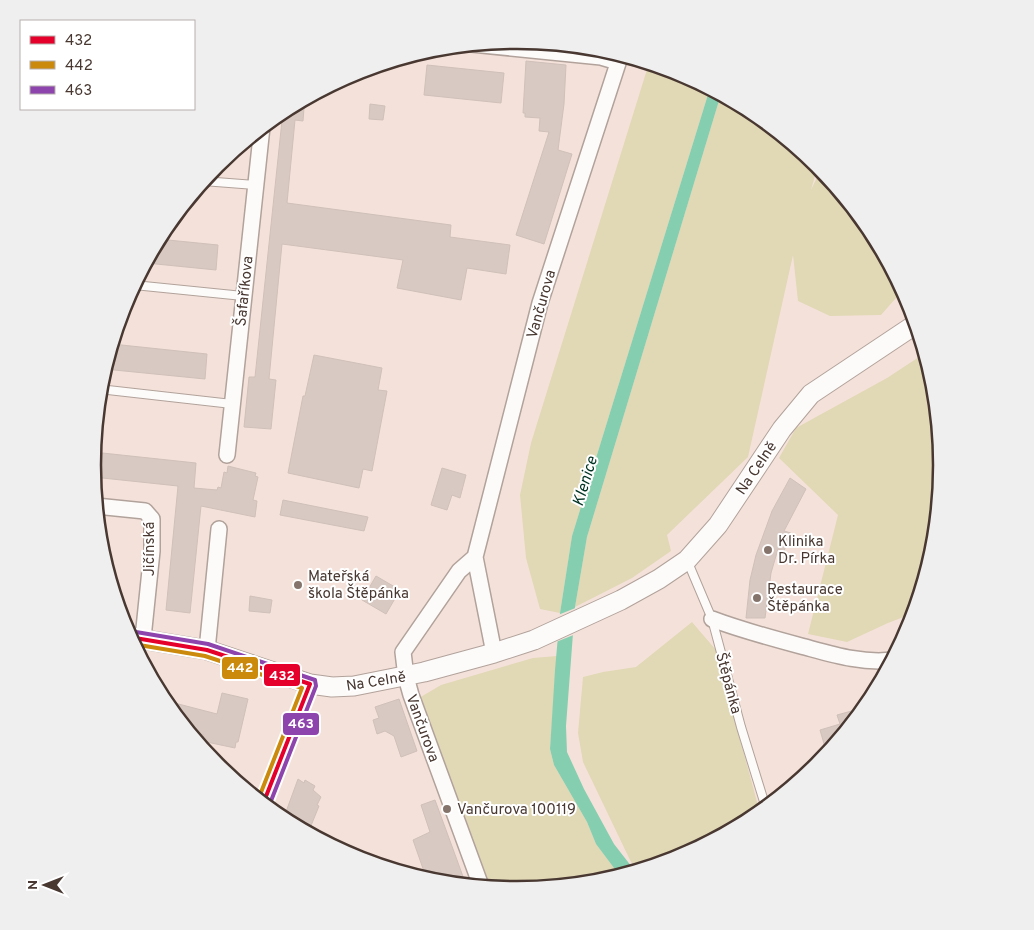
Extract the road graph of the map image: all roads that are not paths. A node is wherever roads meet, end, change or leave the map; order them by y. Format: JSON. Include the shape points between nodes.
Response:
{"nodes":[{"id":1,"x":524,"y":49,"type":"edge"},
{"id":2,"x":594,"y":56,"type":"edge"},
{"id":3,"x":619,"y":62,"type":"edge"},
{"id":4,"x":261,"y":137,"type":"edge"},
{"id":5,"x":214,"y":181,"type":"edge"},
{"id":6,"x":256,"y":185,"type":"junction"},
{"id":7,"x":142,"y":286,"type":"edge"},
{"id":8,"x":243,"y":296,"type":"junction"},
{"id":9,"x":910,"y":328,"type":"edge"},
{"id":10,"x":108,"y":390,"type":"edge"},
{"id":11,"x":232,"y":404,"type":"junction"},
{"id":12,"x":226,"y":455,"type":"dead end"},
{"id":13,"x":103,"y":507,"type":"edge"},
{"id":14,"x":219,"y":529,"type":"dead end"},
{"id":15,"x":475,"y":557,"type":"junction"},
{"id":16,"x":687,"y":560,"type":"junction"},
{"id":17,"x":712,"y":619,"type":"junction"},
{"id":18,"x":137,"y":634,"type":"edge"},
{"id":19,"x":139,"y":639,"type":"edge"},
{"id":20,"x":207,"y":650,"type":"junction"},
{"id":21,"x":494,"y":653,"type":"junction"},
{"id":22,"x":884,"y":661,"type":"edge"},
{"id":23,"x":406,"y":677,"type":"junction"},
{"id":24,"x":310,"y":684,"type":"junction"},
{"id":25,"x":267,"y":797,"type":"edge"},
{"id":26,"x":763,"y":800,"type":"edge"},
{"id":27,"x":479,"y":879,"type":"edge"}],
"edges":[{"from":1,"to":2,"type":"street"},
{"from":3,"to":15,"type":"street","name":"Vančurova","via":[[540,303]]},
{"from":4,"to":6,"type":"street","name":"Šafaříkova"},
{"from":5,"to":6,"type":"lane"},
{"from":6,"to":8,"type":"street","name":"Šafaříkova"},
{"from":7,"to":8,"type":"lane"},
{"from":8,"to":11,"type":"street","name":"Šafaříkova"},
{"from":9,"to":16,"type":"street","name":"Na Celně","via":[[811,394],[782,429],[718,525]]},
{"from":10,"to":11,"type":"lane"},
{"from":11,"to":12,"type":"street","name":"Šafaříkova"},
{"from":13,"to":18,"type":"street","name":"Jičínská","via":[[145,511],[152,519],[152,551]]},
{"from":14,"to":20,"type":"street"},
{"from":15,"to":21,"type":"street","name":"Vančurova"},
{"from":15,"to":23,"type":"street","name":"Vančurova","via":[[459,571],[403,652]]},
{"from":16,"to":17,"type":"lane","name":"Štěpánka"},
{"from":16,"to":21,"type":"street","name":"Na Celně","via":[[659,579],[596,612],[534,640]]},
{"from":17,"to":22,"type":"street","via":[[842,656],[871,662]]},
{"from":17,"to":26,"type":"lane","name":"Štěpánka"},
{"from":19,"to":20,"type":"street","name":"Na Celně"},
{"from":20,"to":24,"type":"street","name":"Na Celně"},
{"from":21,"to":23,"type":"street","name":"Na Celně"},
{"from":23,"to":24,"type":"street","name":"Na Celně","via":[[354,686]]},
{"from":23,"to":27,"type":"street","name":"Vančurova"},
{"from":24,"to":25,"type":"street"}]}
